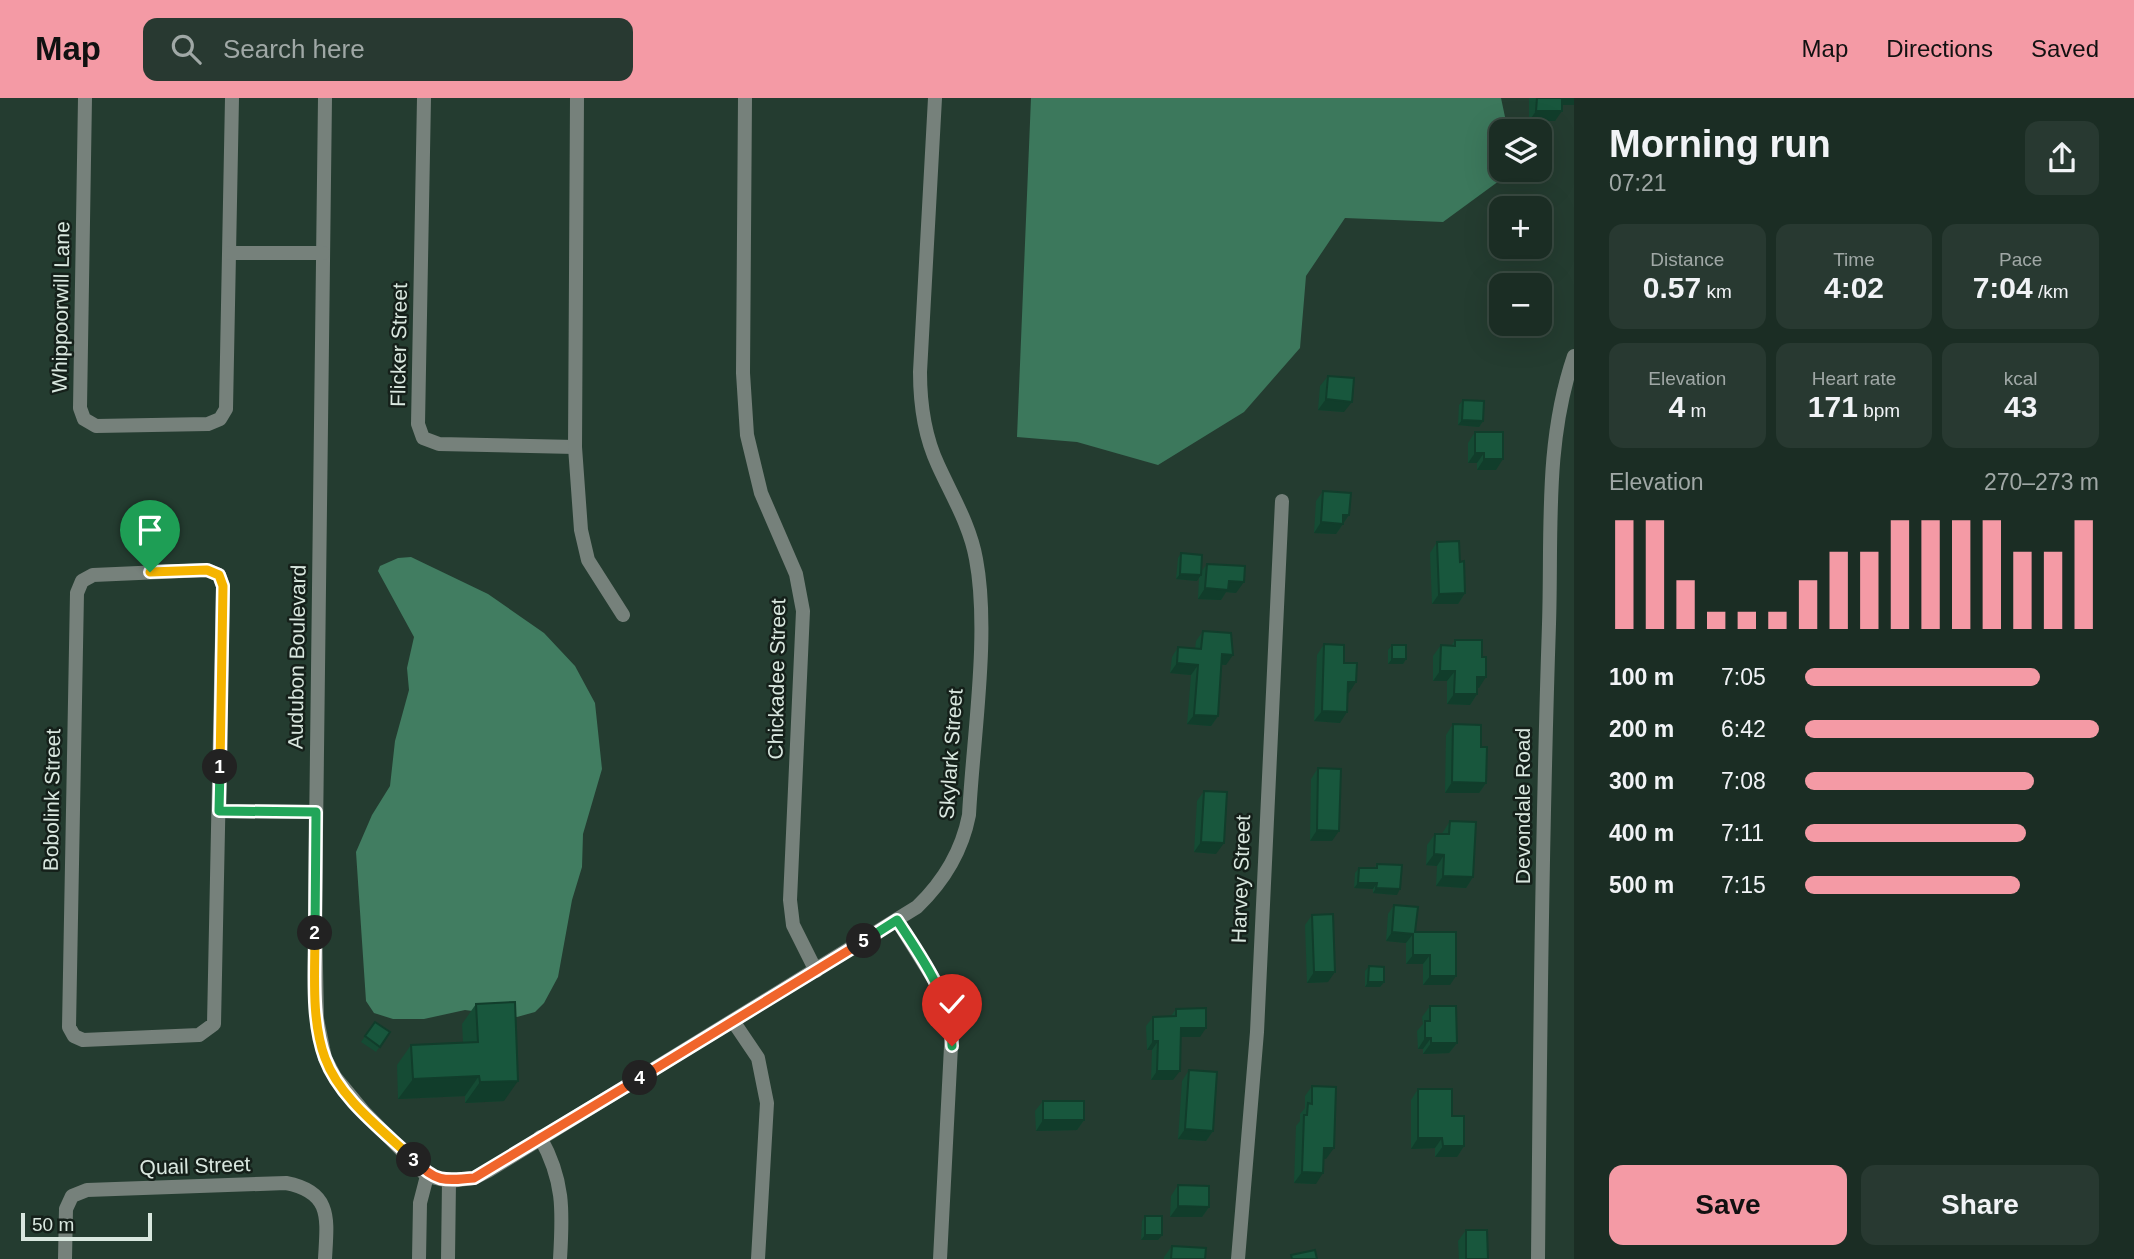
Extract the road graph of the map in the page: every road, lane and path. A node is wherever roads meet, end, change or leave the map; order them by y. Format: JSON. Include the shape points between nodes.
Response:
{"nodes":[{"id":1,"x":85,"y":98,"type":"edge"},
{"id":2,"x":232,"y":98,"type":"edge"},
{"id":3,"x":325,"y":98,"type":"edge"},
{"id":4,"x":424,"y":98,"type":"edge"},
{"id":5,"x":577,"y":98,"type":"edge"},
{"id":6,"x":745,"y":98,"type":"edge"},
{"id":7,"x":935,"y":98,"type":"edge"},
{"id":8,"x":230,"y":253,"type":"junction"},
{"id":9,"x":323,"y":253,"type":"junction"},
{"id":10,"x":1574,"y":356,"type":"edge"},
{"id":11,"x":576,"y":447,"type":"junction"},
{"id":12,"x":1282,"y":501,"type":"dead end"},
{"id":13,"x":623,"y":615,"type":"dead end"},
{"id":14,"x":219,"y":811,"type":"junction"},
{"id":15,"x":316,"y":812,"type":"junction"},
{"id":16,"x":897,"y":920,"type":"junction"},
{"id":17,"x":816,"y":971,"type":"junction"},
{"id":18,"x":733,"y":1021,"type":"junction"},
{"id":19,"x":540,"y":1137,"type":"junction"},
{"id":20,"x":428,"y":1176,"type":"junction"},
{"id":21,"x":449,"y":1181,"type":"junction"},
{"id":22,"x":65,"y":1259,"type":"edge"},
{"id":23,"x":325,"y":1259,"type":"edge"},
{"id":24,"x":419,"y":1259,"type":"edge"},
{"id":25,"x":448,"y":1259,"type":"edge"},
{"id":26,"x":560,"y":1259,"type":"edge"},
{"id":27,"x":758,"y":1259,"type":"edge"},
{"id":28,"x":940,"y":1259,"type":"edge"},
{"id":29,"x":1238,"y":1259,"type":"edge"},
{"id":30,"x":1538,"y":1259,"type":"edge"}],
"edges":[{"from":1,"to":8,"type":"street","name":"Whippoorwill Lane","via":[[80,408],[84,419],[96,425],[208,424],[220,419],[226,409]]},
{"from":2,"to":8,"type":"street","name":"Whippoorwill Lane"},
{"from":3,"to":9,"type":"street","name":"Audubon Boulevard"},
{"from":4,"to":11,"type":"street","name":"Flicker Street","via":[[418,424],[423,438],[439,444]]},
{"from":5,"to":11,"type":"street"},
{"from":6,"to":17,"type":"street","name":"Chickadee Street","via":[[744,407],[752,467],[796,574],[803,611],[790,900],[797,935]]},
{"from":7,"to":16,"type":"street","name":"Skylark Street","via":[[921,409],[929,444],[956,500],[975,555],[981,627],[966,831],[938,885]]},
{"from":8,"to":9,"type":"street"},
{"from":9,"to":15,"type":"street","name":"Audubon Boulevard"},
{"from":10,"to":30,"type":"street","name":"Devondale Road","via":[[1557,428],[1550,510]]},
{"from":11,"to":13,"type":"street","via":[[584,548]]},
{"from":12,"to":29,"type":"street","name":"Harvey Street","via":[[1257,1032]]},
{"from":14,"to":14,"type":"street","name":"Bobolink Street","via":[[223,586],[219,575],[207,570],[93,575],[82,581],[76,606],[69,1027],[74,1036],[83,1040],[199,1035],[214,1024]]},
{"from":14,"to":15,"type":"street"},
{"from":15,"to":20,"type":"street","name":"Audubon Boulevard","via":[[315,967],[317,1020],[325,1059],[348,1094]]},
{"from":16,"to":17,"type":"street","name":"Skylark Street"},
{"from":16,"to":28,"type":"street","via":[[943,994],[952,1027]]},
{"from":17,"to":18,"type":"street","name":"Skylark Street"},
{"from":18,"to":19,"type":"street","name":"Skylark Street"},
{"from":18,"to":27,"type":"street","via":[[758,1059],[766,1103]]},
{"from":19,"to":21,"type":"street","name":"Skylark Street","via":[[474,1178]]},
{"from":19,"to":26,"type":"street","via":[[561,1187]]},
{"from":20,"to":21,"type":"street"},
{"from":20,"to":24,"type":"street","via":[[420,1203]]},
{"from":21,"to":25,"type":"street"},
{"from":22,"to":23,"type":"street","name":"Quail Street","via":[[66,1209],[72,1196],[87,1190],[286,1183],[310,1190],[320,1200],[326,1226]]}]}
